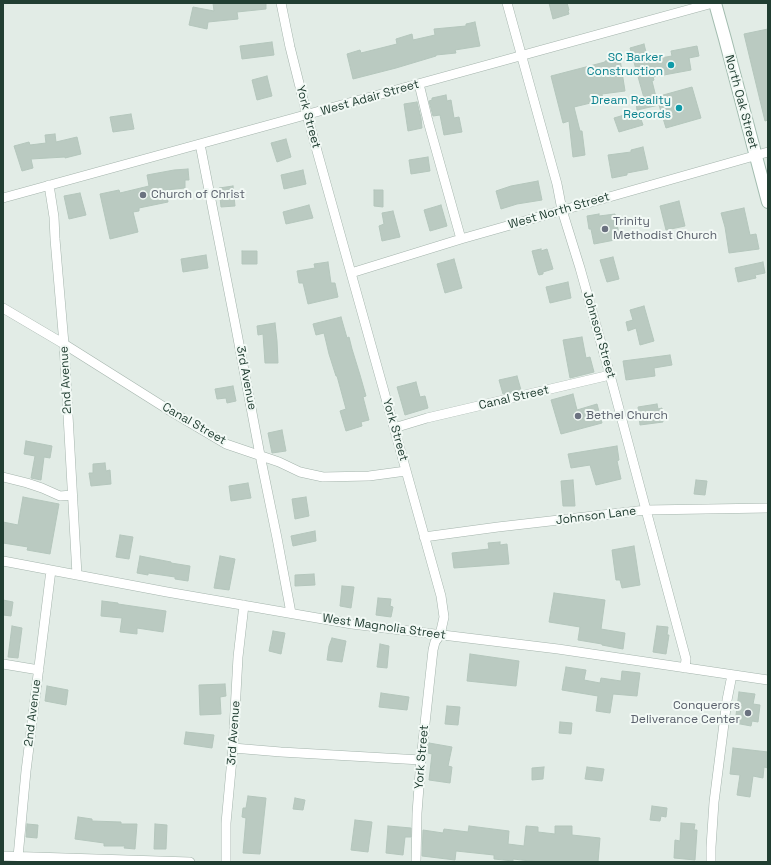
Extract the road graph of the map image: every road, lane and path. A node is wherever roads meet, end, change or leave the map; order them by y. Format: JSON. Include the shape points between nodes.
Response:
{"nodes":[{"id":1,"x":281,"y":3,"type":"edge"},
{"id":2,"x":507,"y":3,"type":"edge"},
{"id":3,"x":714,"y":3,"type":"edge"},
{"id":4,"x":522,"y":56,"type":"junction"},
{"id":5,"x":419,"y":84,"type":"junction"},
{"id":6,"x":307,"y":115,"type":"junction"},
{"id":7,"x":200,"y":144,"type":"junction"},
{"id":8,"x":768,"y":152,"type":"edge"},
{"id":9,"x":755,"y":156,"type":"junction"},
{"id":10,"x":49,"y":185,"type":"junction"},
{"id":11,"x":3,"y":198,"type":"edge"},
{"id":12,"x":768,"y":202,"type":"edge"},
{"id":13,"x":562,"y":210,"type":"junction"},
{"id":14,"x":461,"y":239,"type":"junction"},
{"id":15,"x":352,"y":273,"type":"junction"},
{"id":16,"x":3,"y":308,"type":"edge"},
{"id":17,"x":64,"y":344,"type":"junction"},
{"id":18,"x":610,"y":375,"type":"junction"},
{"id":19,"x":394,"y":428,"type":"junction"},
{"id":20,"x":260,"y":455,"type":"junction"},
{"id":21,"x":406,"y":471,"type":"junction"},
{"id":22,"x":3,"y":477,"type":"edge"},
{"id":23,"x":72,"y":495,"type":"junction"},
{"id":24,"x":768,"y":508,"type":"edge"},
{"id":25,"x":646,"y":510,"type":"junction"},
{"id":26,"x":424,"y":536,"type":"junction"},
{"id":27,"x":3,"y":561,"type":"edge"},
{"id":28,"x":51,"y":570,"type":"junction"},
{"id":29,"x":77,"y":575,"type":"junction"},
{"id":30,"x":244,"y":605,"type":"junction"},
{"id":31,"x":291,"y":613,"type":"junction"},
{"id":32,"x":440,"y":635,"type":"junction"},
{"id":33,"x":3,"y":664,"type":"edge"},
{"id":34,"x":685,"y":668,"type":"junction"},
{"id":35,"x":39,"y":670,"type":"junction"},
{"id":36,"x":732,"y":675,"type":"junction"},
{"id":37,"x":768,"y":680,"type":"edge"},
{"id":38,"x":233,"y":748,"type":"junction"},
{"id":39,"x":421,"y":760,"type":"junction"},
{"id":40,"x":3,"y":856,"type":"edge"},
{"id":41,"x":18,"y":857,"type":"junction"},
{"id":42,"x":147,"y":861,"type":"edge"},
{"id":43,"x":190,"y":862,"type":"edge"},
{"id":44,"x":226,"y":862,"type":"edge"},
{"id":45,"x":416,"y":862,"type":"edge"},
{"id":46,"x":710,"y":862,"type":"edge"}],
"edges":[{"from":1,"to":6,"type":"street","name":"York Street"},
{"from":2,"to":4,"type":"street","name":"Johnson Street"},
{"from":3,"to":4,"type":"street","name":"West Adair Street"},
{"from":3,"to":9,"type":"main road","name":"North Oak Street"},
{"from":4,"to":5,"type":"street","name":"West Adair Street"},
{"from":4,"to":13,"type":"street","name":"Johnson Street"},
{"from":5,"to":6,"type":"street","name":"West Adair Street"},
{"from":5,"to":14,"type":"street"},
{"from":6,"to":7,"type":"street","name":"West Adair Street"},
{"from":6,"to":15,"type":"street","name":"York Street"},
{"from":7,"to":10,"type":"street","name":"West Adair Street"},
{"from":7,"to":20,"type":"street","name":"3rd Avenue"},
{"from":8,"to":9,"type":"street","name":"West North Street"},
{"from":9,"to":12,"type":"main road","name":"North Oak Street"},
{"from":9,"to":13,"type":"street","name":"West North Street"},
{"from":10,"to":11,"type":"street","name":"West Adair Street"},
{"from":10,"to":17,"type":"street","name":"2nd Avenue"},
{"from":13,"to":14,"type":"street","name":"West North Street"},
{"from":13,"to":18,"type":"street","name":"Johnson Street"},
{"from":14,"to":15,"type":"street","name":"West North Street"},
{"from":15,"to":19,"type":"street","name":"York Street"},
{"from":16,"to":17,"type":"street","name":"Canal Street"},
{"from":17,"to":20,"type":"street","name":"Canal Street","via":[[226,444]]},
{"from":17,"to":23,"type":"street","name":"2nd Avenue"},
{"from":18,"to":19,"type":"street","name":"Canal Street"},
{"from":18,"to":25,"type":"street","name":"Johnson Street"},
{"from":19,"to":21,"type":"street","name":"York Street"},
{"from":20,"to":21,"type":"street","name":"Canal Street","via":[[300,472],[323,477],[369,476]]},
{"from":20,"to":31,"type":"street","name":"3rd Avenue"},
{"from":21,"to":26,"type":"street","name":"York Street"},
{"from":22,"to":23,"type":"street","via":[[28,483],[60,496]]},
{"from":23,"to":29,"type":"street","name":"2nd Avenue"},
{"from":24,"to":25,"type":"street","name":"Johnson Lane"},
{"from":25,"to":26,"type":"street","name":"Johnson Lane"},
{"from":25,"to":34,"type":"street","name":"Johnson Street","via":[[686,659]]},
{"from":26,"to":32,"type":"street","name":"York Street","via":[[441,596],[444,617]]},
{"from":27,"to":28,"type":"street","name":"West Magnolia Street"},
{"from":28,"to":29,"type":"street","name":"West Magnolia Street"},
{"from":28,"to":35,"type":"street","name":"2nd Avenue"},
{"from":29,"to":30,"type":"street","name":"West Magnolia Street"},
{"from":30,"to":31,"type":"street","name":"West Magnolia Street"},
{"from":30,"to":38,"type":"street","name":"3rd Avenue"},
{"from":31,"to":32,"type":"street","name":"West Magnolia Street"},
{"from":32,"to":34,"type":"street","name":"West Magnolia Street"},
{"from":32,"to":39,"type":"street","name":"York Street","via":[[433,650]]},
{"from":33,"to":35,"type":"street"},
{"from":34,"to":36,"type":"street","name":"West Magnolia Street"},
{"from":35,"to":41,"type":"street","name":"2nd Avenue"},
{"from":36,"to":37,"type":"street","name":"West Magnolia Street"},
{"from":36,"to":46,"type":"street","via":[[714,802]]},
{"from":38,"to":39,"type":"street"},
{"from":38,"to":44,"type":"street","name":"3rd Avenue","via":[[226,823]]},
{"from":39,"to":45,"type":"street","name":"York Street"},
{"from":40,"to":41,"type":"street"},
{"from":41,"to":42,"type":"street"},
{"from":42,"to":43,"type":"street"}]}
